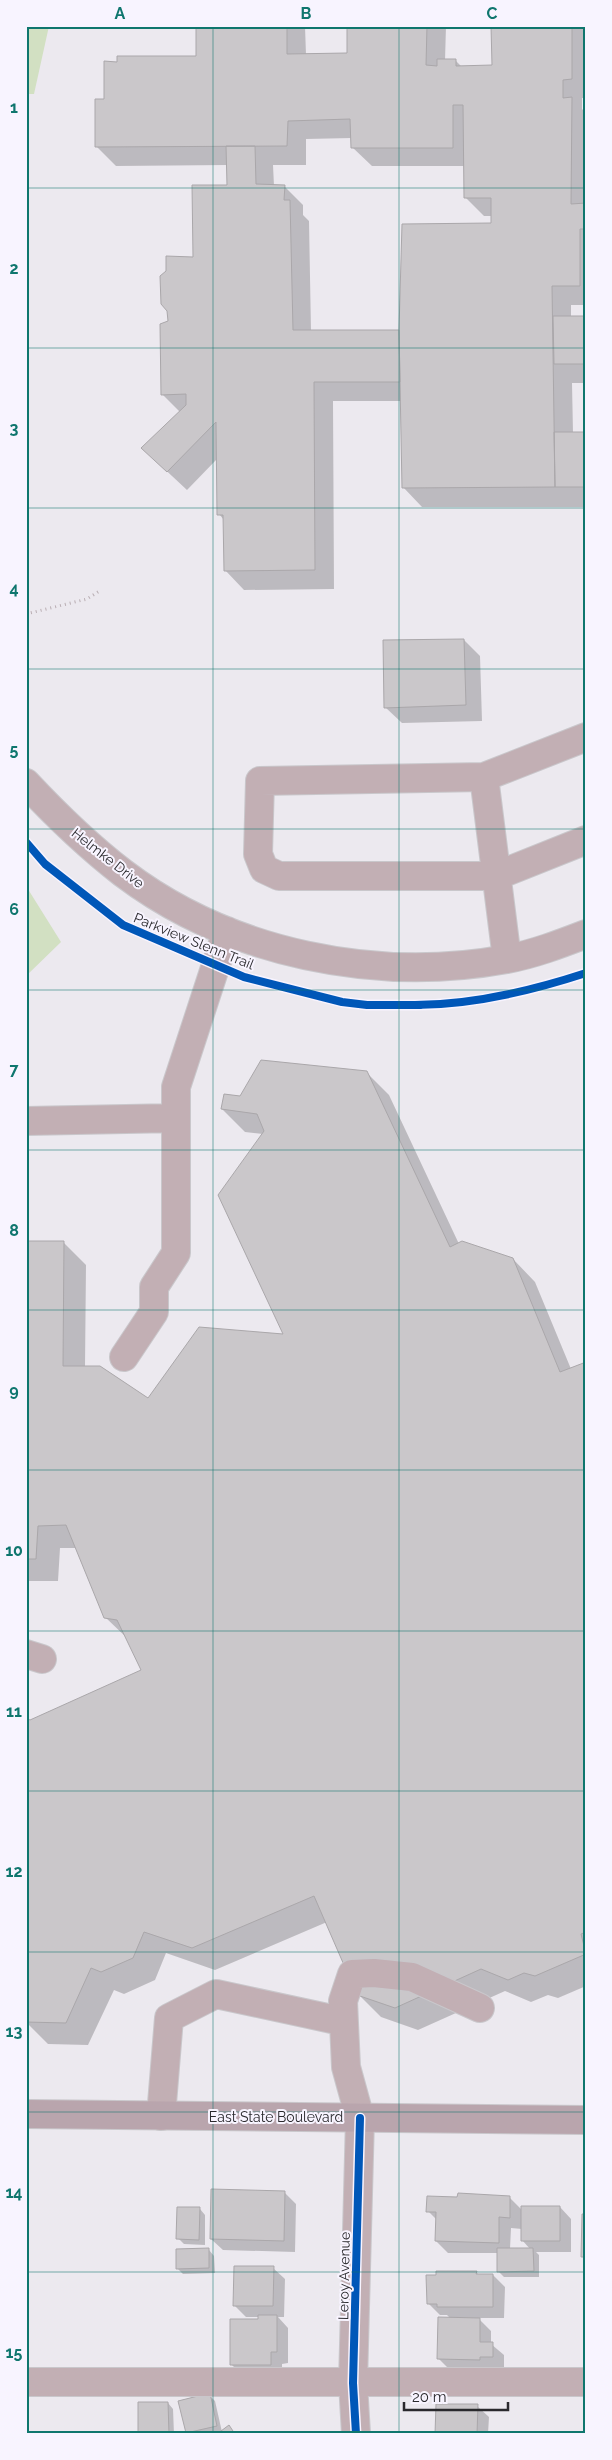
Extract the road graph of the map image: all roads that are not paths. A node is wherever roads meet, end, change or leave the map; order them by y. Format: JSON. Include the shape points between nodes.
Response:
{"nodes":[{"id":1,"x":586,"y":737,"type":"edge"},
{"id":2,"x":484,"y":777,"type":"junction"},
{"id":3,"x":26,"y":783,"type":"edge"},
{"id":4,"x":586,"y":840,"type":"edge"},
{"id":5,"x":496,"y":876,"type":"junction"},
{"id":6,"x":227,"y":932,"type":"junction"},
{"id":7,"x":586,"y":934,"type":"edge"},
{"id":8,"x":507,"y":959,"type":"junction"},
{"id":9,"x":176,"y":1118,"type":"junction"},
{"id":10,"x":26,"y":1121,"type":"edge"},
{"id":11,"x":124,"y":1357,"type":"dead end"},
{"id":12,"x":480,"y":2008,"type":"dead end"},
{"id":13,"x":341,"y":2021,"type":"dead end"},
{"id":14,"x":26,"y":2114,"type":"edge"},
{"id":15,"x":161,"y":2116,"type":"junction"},
{"id":16,"x":360,"y":2118,"type":"junction"},
{"id":17,"x":586,"y":2120,"type":"edge"},
{"id":18,"x":26,"y":2382,"type":"edge"},
{"id":19,"x":586,"y":2382,"type":"edge"},
{"id":20,"x":353,"y":2393,"type":"junction"},
{"id":21,"x":339,"y":2434,"type":"edge"},
{"id":22,"x":356,"y":2434,"type":"edge"}],
"edges":[{"from":1,"to":2,"type":"street"},
{"from":2,"to":5,"type":"street"},
{"from":2,"to":5,"type":"street","via":[[260,781],[258,854],[264,869],[279,876]]},
{"from":3,"to":6,"type":"street","name":"Helmke Drive","via":[[77,835],[124,874],[173,905]]},
{"from":4,"to":5,"type":"street"},
{"from":5,"to":8,"type":"street"},
{"from":6,"to":8,"type":"street","name":"Helmke Drive","via":[[278,949],[335,962],[448,966]]},
{"from":6,"to":9,"type":"street","via":[[176,1087]]},
{"from":7,"to":8,"type":"street","name":"Helmke Drive"},
{"from":9,"to":10,"type":"street"},
{"from":9,"to":11,"type":"street","via":[[176,1253],[154,1286],[154,1312]]},
{"from":12,"to":16,"type":"street","name":"Leroy Avenue","via":[[412,1977],[352,1974],[343,2001],[345,2058]]},
{"from":13,"to":15,"type":"street","via":[[216,1994],[169,2018]]},
{"from":14,"to":15,"type":"main road","name":"East State Boulevard"},
{"from":15,"to":16,"type":"main road","name":"East State Boulevard"},
{"from":16,"to":17,"type":"main road","name":"East State Boulevard"},
{"from":16,"to":20,"type":"street","name":"Leroy Avenue"},
{"from":18,"to":20,"type":"street"},
{"from":19,"to":20,"type":"street"},
{"from":20,"to":21,"type":"street"},
{"from":20,"to":22,"type":"street","name":"Leroy Avenue"}]}
